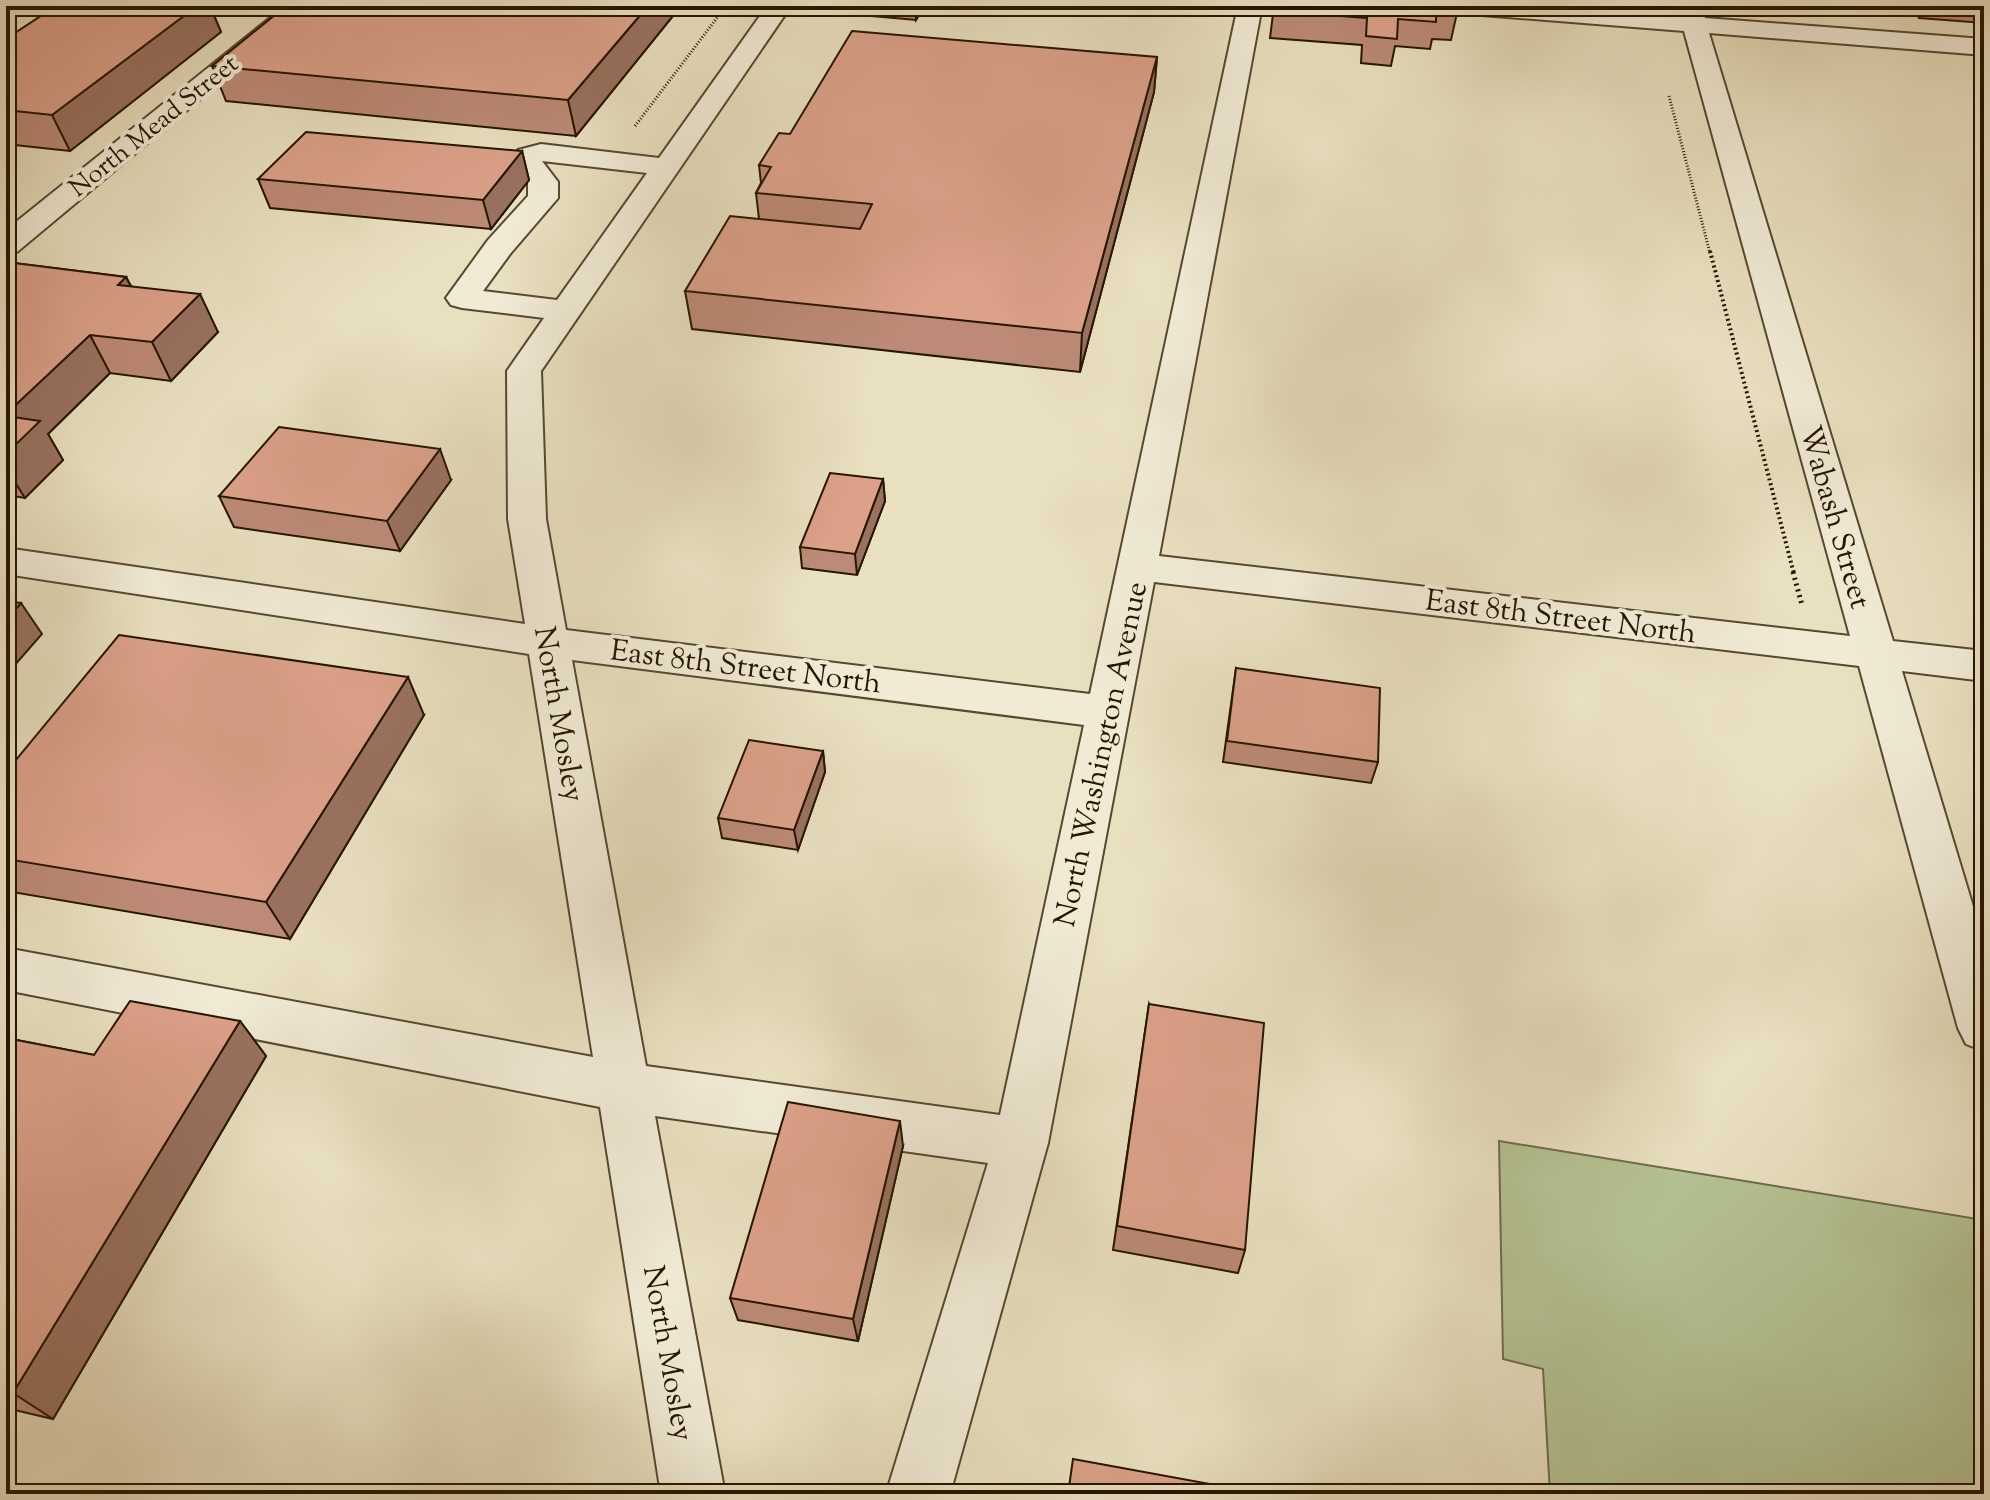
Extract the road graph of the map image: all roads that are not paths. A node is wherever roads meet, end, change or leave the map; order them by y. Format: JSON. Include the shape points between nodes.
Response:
{"nodes":[{"id":1,"x":300,"y":6,"type":"edge"},
{"id":2,"x":779,"y":6,"type":"edge"},
{"id":3,"x":1250,"y":6,"type":"edge"},
{"id":4,"x":1456,"y":6,"type":"edge"},
{"id":5,"x":1692,"y":15,"type":"edge"},
{"id":6,"x":1984,"y":47,"type":"edge"},
{"id":7,"x":665,"y":167,"type":"junction"},
{"id":8,"x":6,"y":245,"type":"edge"},
{"id":9,"x":565,"y":311,"type":"junction"},
{"id":10,"x":6,"y":561,"type":"edge"},
{"id":11,"x":1139,"y":567,"type":"junction"},
{"id":12,"x":548,"y":642,"type":"junction"},
{"id":13,"x":1875,"y":653,"type":"junction"},
{"id":14,"x":1984,"y":666,"type":"edge"},
{"id":15,"x":1107,"y":712,"type":"junction"},
{"id":16,"x":6,"y":969,"type":"edge"},
{"id":17,"x":1984,"y":1028,"type":"edge"},
{"id":18,"x":623,"y":1087,"type":"junction"},
{"id":19,"x":1021,"y":1143,"type":"junction"},
{"id":20,"x":693,"y":1494,"type":"edge"},
{"id":21,"x":918,"y":1494,"type":"edge"}],
"edges":[{"from":1,"to":8,"type":"street","name":"North Mead Street"},
{"from":2,"to":7,"type":"street","name":"North Mosley"},
{"from":3,"to":11,"type":"street","name":"North Washington Avenue"},
{"from":4,"to":5,"type":"street","via":[[1650,21]]},
{"from":5,"to":6,"type":"street"},
{"from":5,"to":13,"type":"street","name":"Wabash Street"},
{"from":7,"to":9,"type":"street","name":"North Mosley"},
{"from":7,"to":9,"type":"street","via":[[541,152],[528,156],[527,163],[543,182],[543,198],[462,298]]},
{"from":9,"to":12,"type":"street","name":"North Mosley","via":[[524,371],[527,519]]},
{"from":10,"to":12,"type":"street","name":"East 8th Street North"},
{"from":11,"to":13,"type":"street","name":"East 8th Street North"},
{"from":11,"to":15,"type":"street","name":"North Washington Avenue"},
{"from":12,"to":15,"type":"street","name":"East 8th Street North"},
{"from":12,"to":18,"type":"street","name":"North Mosley"},
{"from":13,"to":14,"type":"street","name":"East 8th Street North"},
{"from":13,"to":17,"type":"street","name":"Wabash Street"},
{"from":15,"to":19,"type":"street","name":"North Washington Avenue"},
{"from":16,"to":18,"type":"street"},
{"from":18,"to":19,"type":"street"},
{"from":18,"to":20,"type":"street","name":"North Mosley"},
{"from":19,"to":21,"type":"street","name":"North Washington Avenue"}]}
